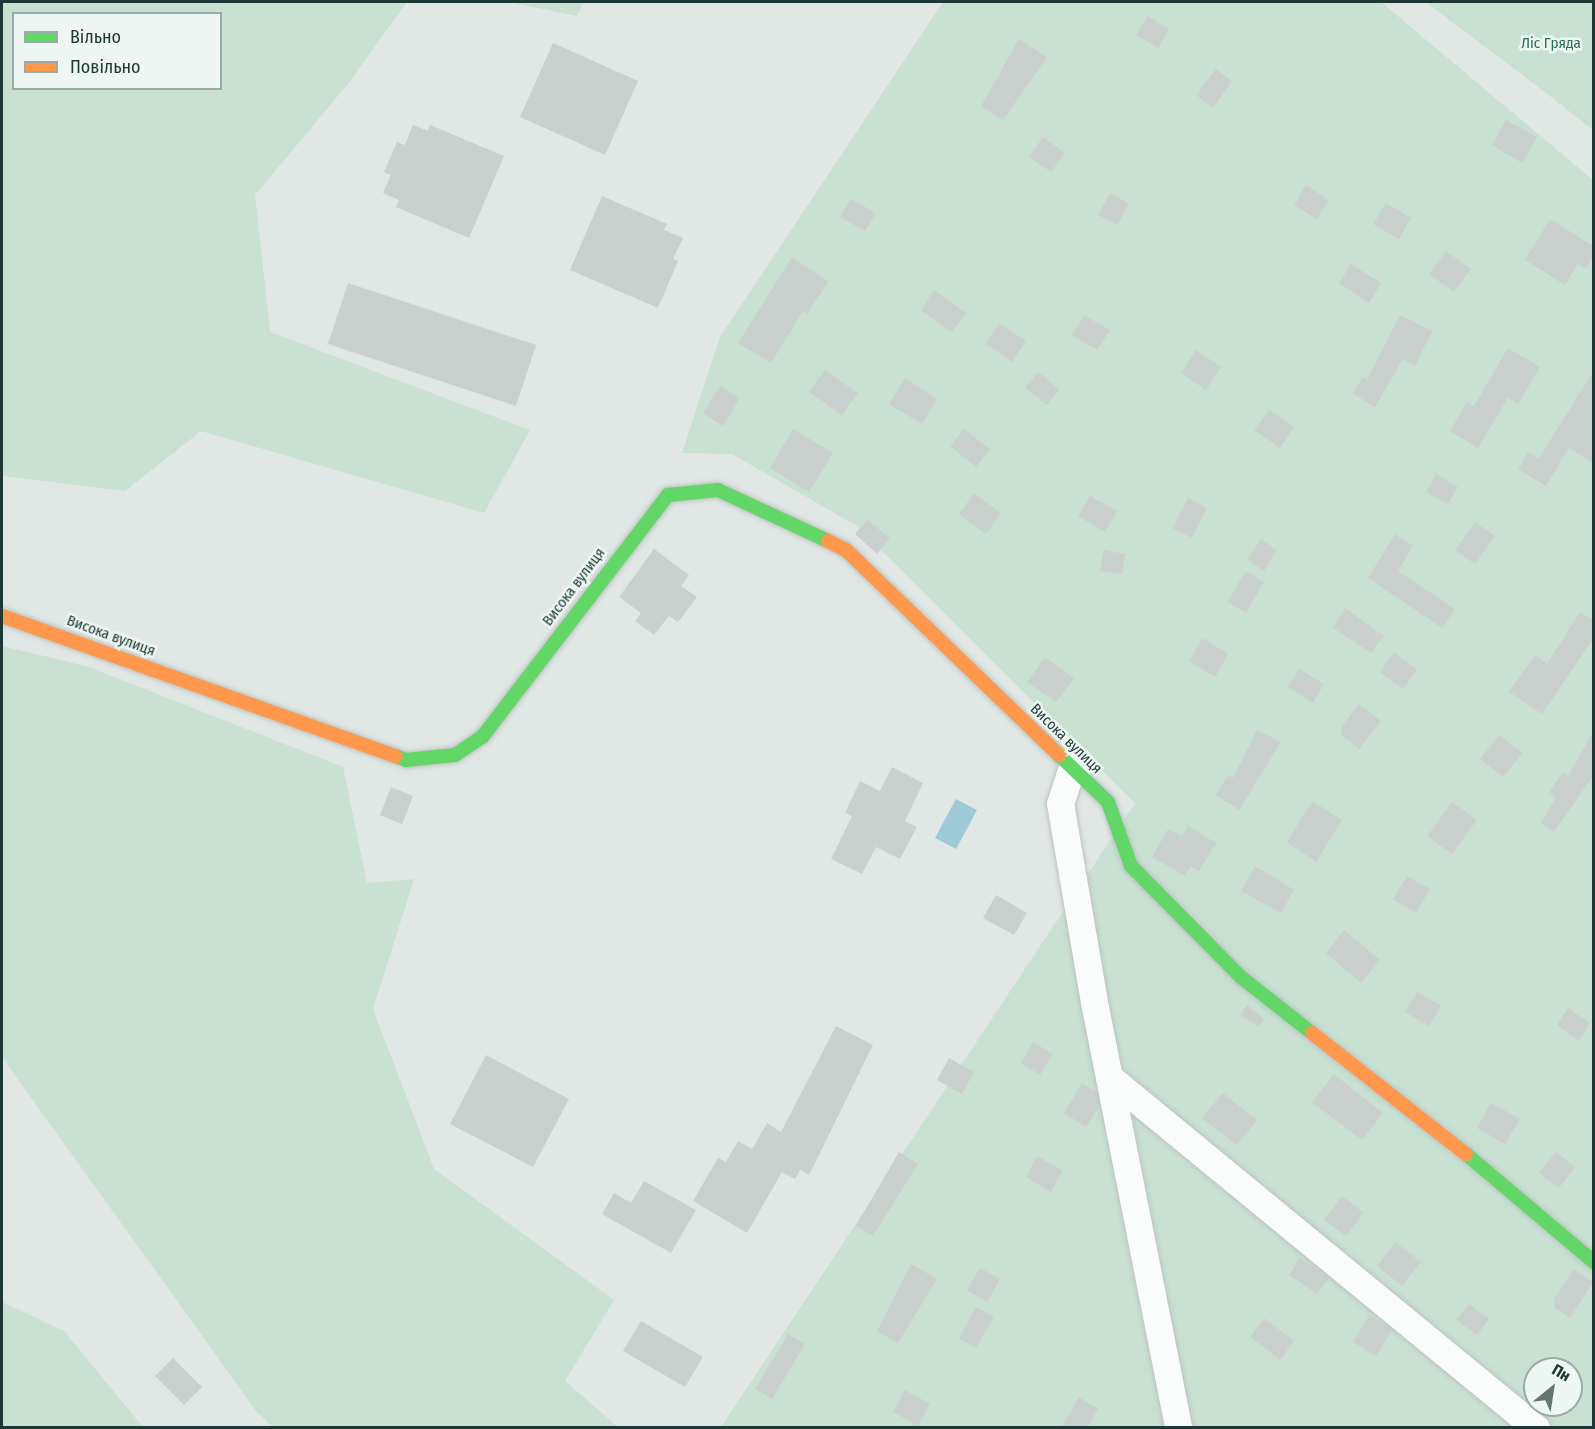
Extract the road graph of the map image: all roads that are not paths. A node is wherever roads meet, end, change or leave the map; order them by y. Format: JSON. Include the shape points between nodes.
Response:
{"nodes":[{"id":1,"x":2,"y":616,"type":"edge"},
{"id":2,"x":1072,"y":767,"type":"junction"},
{"id":3,"x":1108,"y":1077,"type":"junction"},
{"id":4,"x":1593,"y":1262,"type":"edge"},
{"id":5,"x":1179,"y":1426,"type":"edge"},
{"id":6,"x":1536,"y":1428,"type":"edge"}],
"edges":[{"from":1,"to":2,"type":"street","name":"Висока вулиця","via":[[406,760],[454,755],[483,736],[668,495],[718,490],[846,550]]},
{"from":2,"to":3,"type":"street","via":[[1060,803]]},
{"from":2,"to":4,"type":"street","name":"Висока вулиця","via":[[1108,802],[1131,866],[1241,977],[1467,1155]]},
{"from":3,"to":5,"type":"street"},
{"from":3,"to":6,"type":"street"}]}
